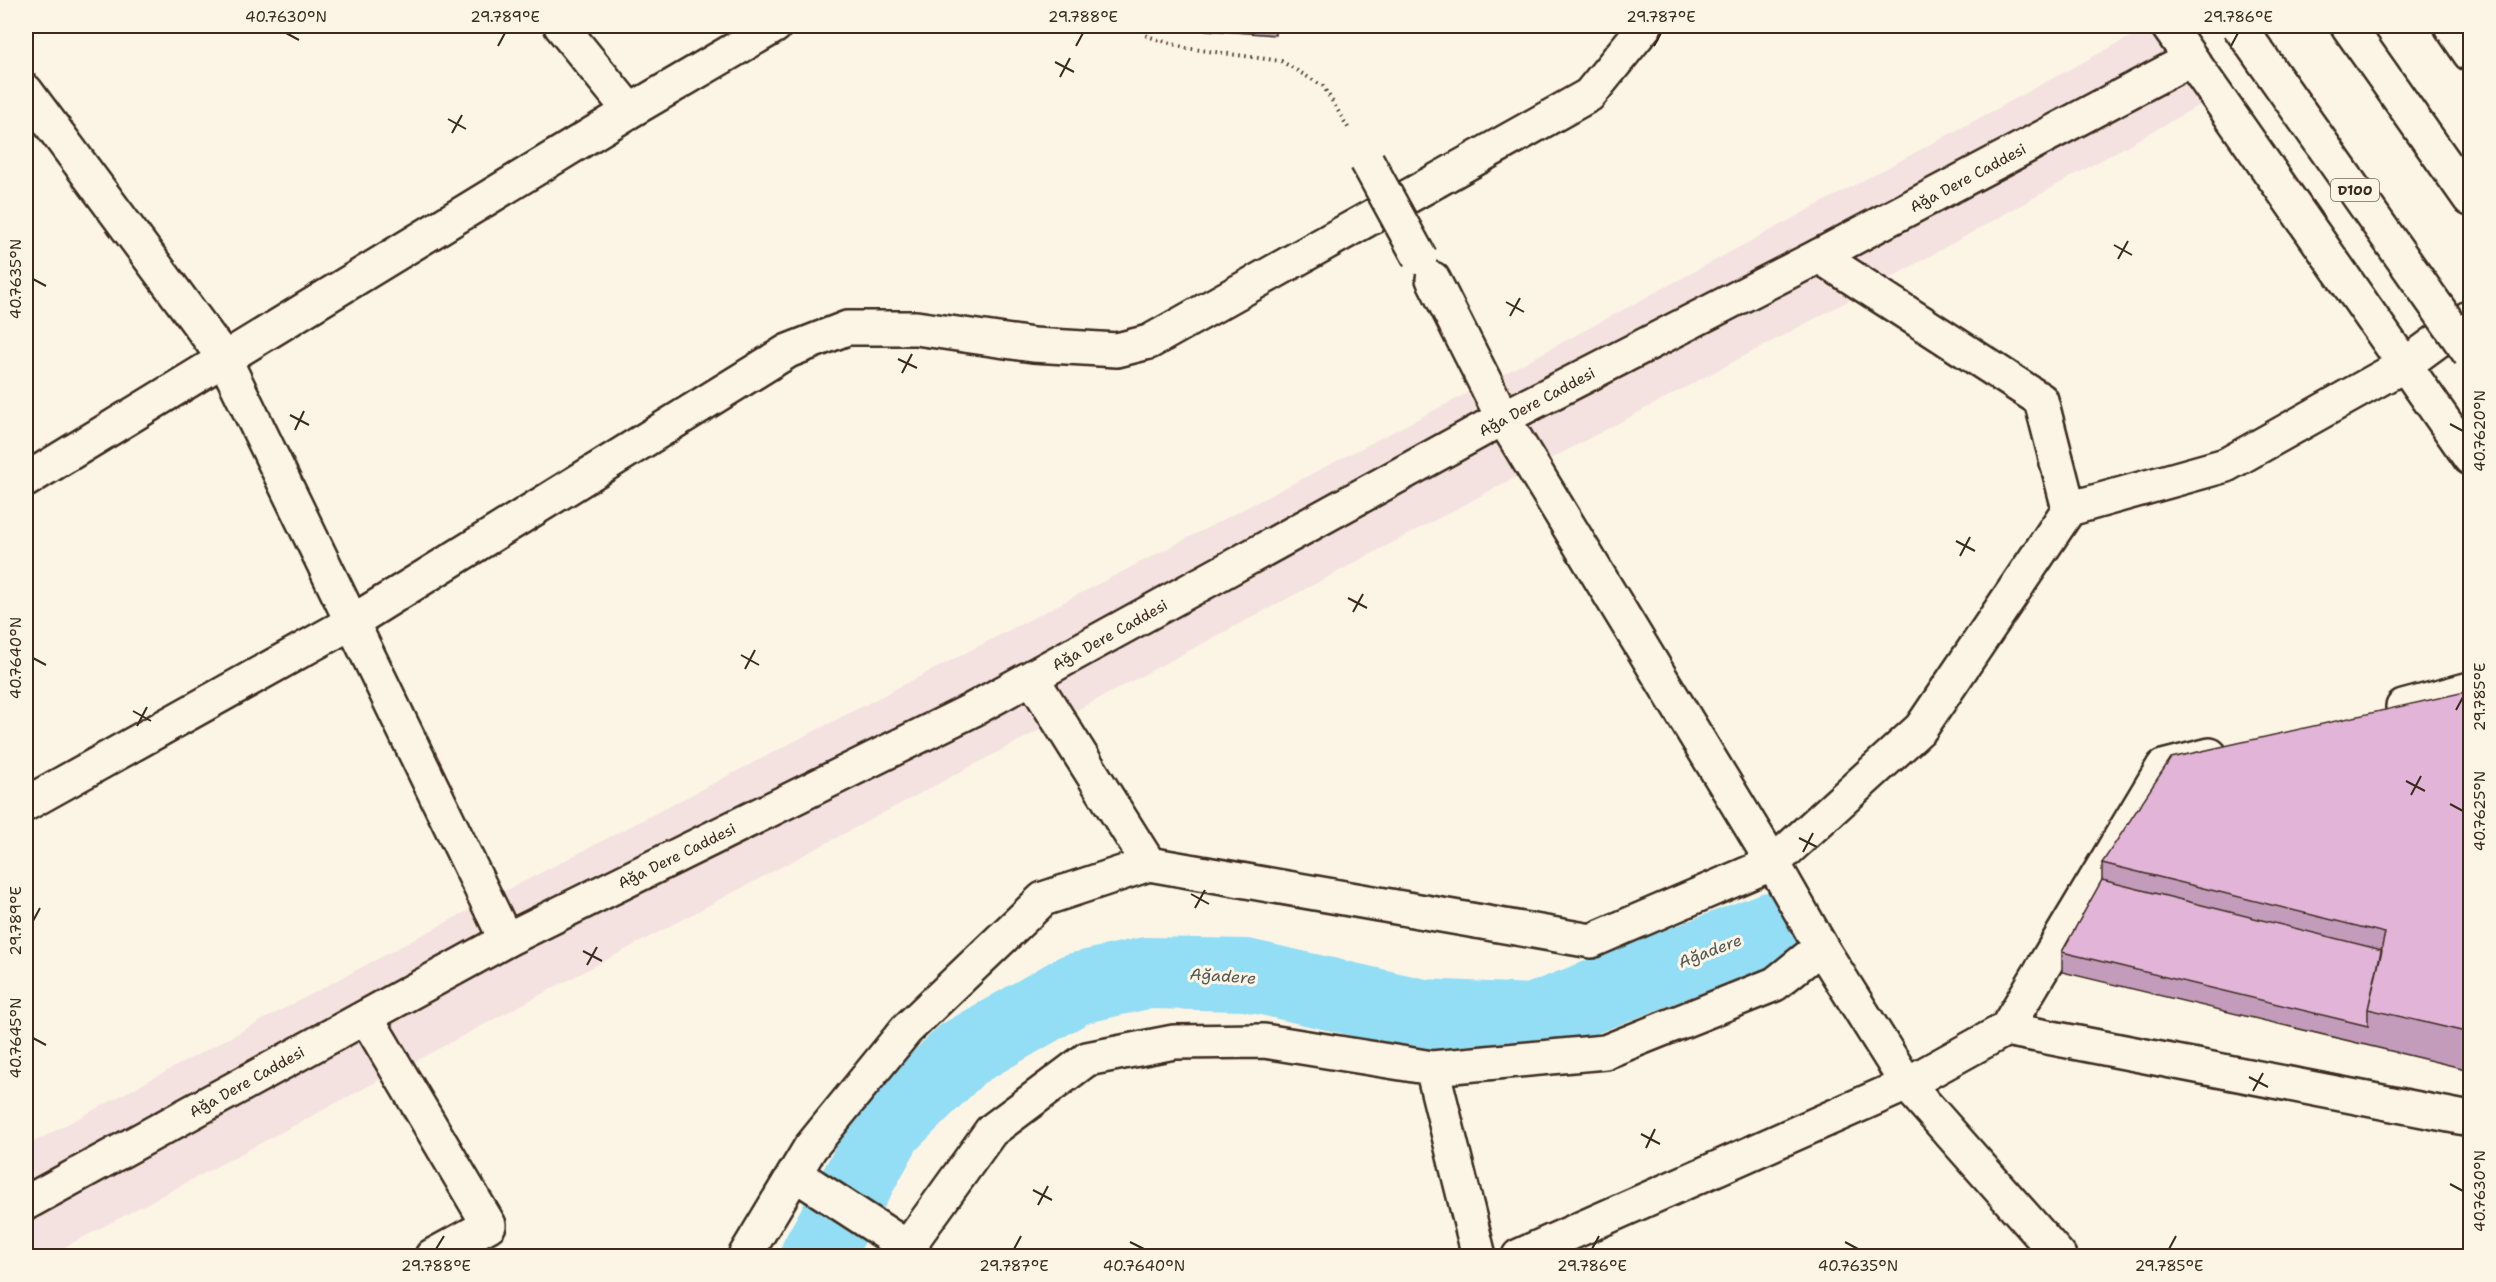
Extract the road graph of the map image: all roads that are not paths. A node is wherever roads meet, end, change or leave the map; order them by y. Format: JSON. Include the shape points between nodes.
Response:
{"nodes":[{"id":1,"x":561,"y":26,"type":"edge"},
{"id":2,"x":775,"y":26,"type":"edge"},
{"id":3,"x":1645,"y":26,"type":"edge"},
{"id":4,"x":2168,"y":26,"type":"edge"},
{"id":5,"x":2239,"y":26,"type":"edge"},
{"id":6,"x":2348,"y":26,"type":"edge"},
{"id":7,"x":2451,"y":26,"type":"edge"},
{"id":8,"x":2470,"y":54,"type":"edge"},
{"id":9,"x":2191,"y":59,"type":"junction"},
{"id":10,"x":26,"y":91,"type":"edge"},
{"id":11,"x":630,"y":111,"type":"junction"},
{"id":12,"x":1368,"y":161,"type":"dead end"},
{"id":13,"x":2470,"y":199,"type":"edge"},
{"id":14,"x":1820,"y":256,"type":"junction"},
{"id":15,"x":2470,"y":317,"type":"edge"},
{"id":16,"x":2470,"y":354,"type":"edge"},
{"id":17,"x":224,"y":358,"type":"junction"},
{"id":18,"x":2406,"y":364,"type":"junction"},
{"id":19,"x":1503,"y":418,"type":"junction"},
{"id":20,"x":2470,"y":458,"type":"edge"},
{"id":21,"x":30,"y":470,"type":"edge"},
{"id":22,"x":2069,"y":509,"type":"junction"},
{"id":23,"x":352,"y":622,"type":"junction"},
{"id":24,"x":1032,"y":678,"type":"junction"},
{"id":25,"x":2470,"y":689,"type":"edge"},
{"id":26,"x":2376,"y":714,"type":"edge"},
{"id":27,"x":2242,"y":747,"type":"edge"},
{"id":28,"x":26,"y":804,"type":"edge"},
{"id":29,"x":1773,"y":863,"type":"junction"},
{"id":30,"x":1149,"y":864,"type":"junction"},
{"id":31,"x":506,"y":940,"type":"junction"},
{"id":32,"x":1821,"y":947,"type":"junction"},
{"id":33,"x":366,"y":1017,"type":"junction"},
{"id":34,"x":2006,"y":1029,"type":"junction"},
{"id":35,"x":1432,"y":1068,"type":"junction"},
{"id":36,"x":1907,"y":1084,"type":"junction"},
{"id":37,"x":2470,"y":1119,"type":"edge"},
{"id":38,"x":796,"y":1175,"type":"junction"},
{"id":39,"x":26,"y":1203,"type":"edge"},
{"id":40,"x":907,"y":1252,"type":"edge"},
{"id":41,"x":432,"y":1257,"type":"edge"},
{"id":42,"x":745,"y":1257,"type":"edge"},
{"id":43,"x":1479,"y":1257,"type":"edge"},
{"id":44,"x":1519,"y":1257,"type":"edge"},
{"id":45,"x":2059,"y":1257,"type":"edge"}],
"edges":[{"from":1,"to":11,"type":"main road"},
{"from":2,"to":11,"type":"main road"},
{"from":3,"to":23,"type":"main road","via":[[1589,94],[1149,342],[1117,350],[1033,345],[916,328],[847,328],[788,351]]},
{"from":4,"to":9,"type":"main road"},
{"from":5,"to":16,"type":"main road","number":"D100","bridge":true},
{"from":6,"to":13,"type":"main road"},
{"from":7,"to":8,"type":"main road"},
{"from":9,"to":14,"type":"main road","name":"Ağa Dere Caddesi"},
{"from":9,"to":18,"type":"main road"},
{"from":10,"to":17,"type":"main road"},
{"from":11,"to":17,"type":"main road"},
{"from":12,"to":19,"type":"main road","bridge":true},
{"from":14,"to":19,"type":"main road","name":"Ağa Dere Caddesi"},
{"from":14,"to":22,"type":"main road","via":[[2041,400]]},
{"from":15,"to":18,"type":"main road"},
{"from":17,"to":21,"type":"main road"},
{"from":17,"to":23,"type":"main road"},
{"from":18,"to":20,"type":"main road"},
{"from":18,"to":22,"type":"main road","via":[[2226,465]]},
{"from":19,"to":24,"type":"main road","name":"Ağa Dere Caddesi"},
{"from":19,"to":29,"type":"main road"},
{"from":22,"to":29,"type":"main road","via":[[1921,728]]},
{"from":23,"to":28,"type":"main road"},
{"from":23,"to":31,"type":"main road"},
{"from":24,"to":30,"type":"main road"},
{"from":24,"to":31,"type":"main road","name":"Ağa Dere Caddesi"},
{"from":25,"to":26,"type":"main road"},
{"from":27,"to":34,"type":"main road","via":[[2163,767]]},
{"from":29,"to":30,"type":"main road","via":[[1591,941]]},
{"from":29,"to":32,"type":"main road"},
{"from":30,"to":38,"type":"main road","via":[[1043,899],[906,1030],[810,1148]]},
{"from":31,"to":33,"type":"main road","name":"Ağa Dere Caddesi"},
{"from":32,"to":35,"type":"main road","via":[[1775,984],[1605,1052]]},
{"from":32,"to":36,"type":"main road"},
{"from":33,"to":39,"type":"main road","name":"Ağa Dere Caddesi"},
{"from":33,"to":41,"type":"main road","via":[[489,1225]]},
{"from":34,"to":36,"type":"main road"},
{"from":34,"to":37,"type":"main road"},
{"from":35,"to":40,"type":"main road","via":[[1264,1041],[1174,1042],[1087,1059],[992,1131]]},
{"from":35,"to":43,"type":"main road"},
{"from":36,"to":44,"type":"main road"},
{"from":36,"to":45,"type":"main road"},
{"from":38,"to":40,"type":"main road"},
{"from":38,"to":42,"type":"main road"}]}
